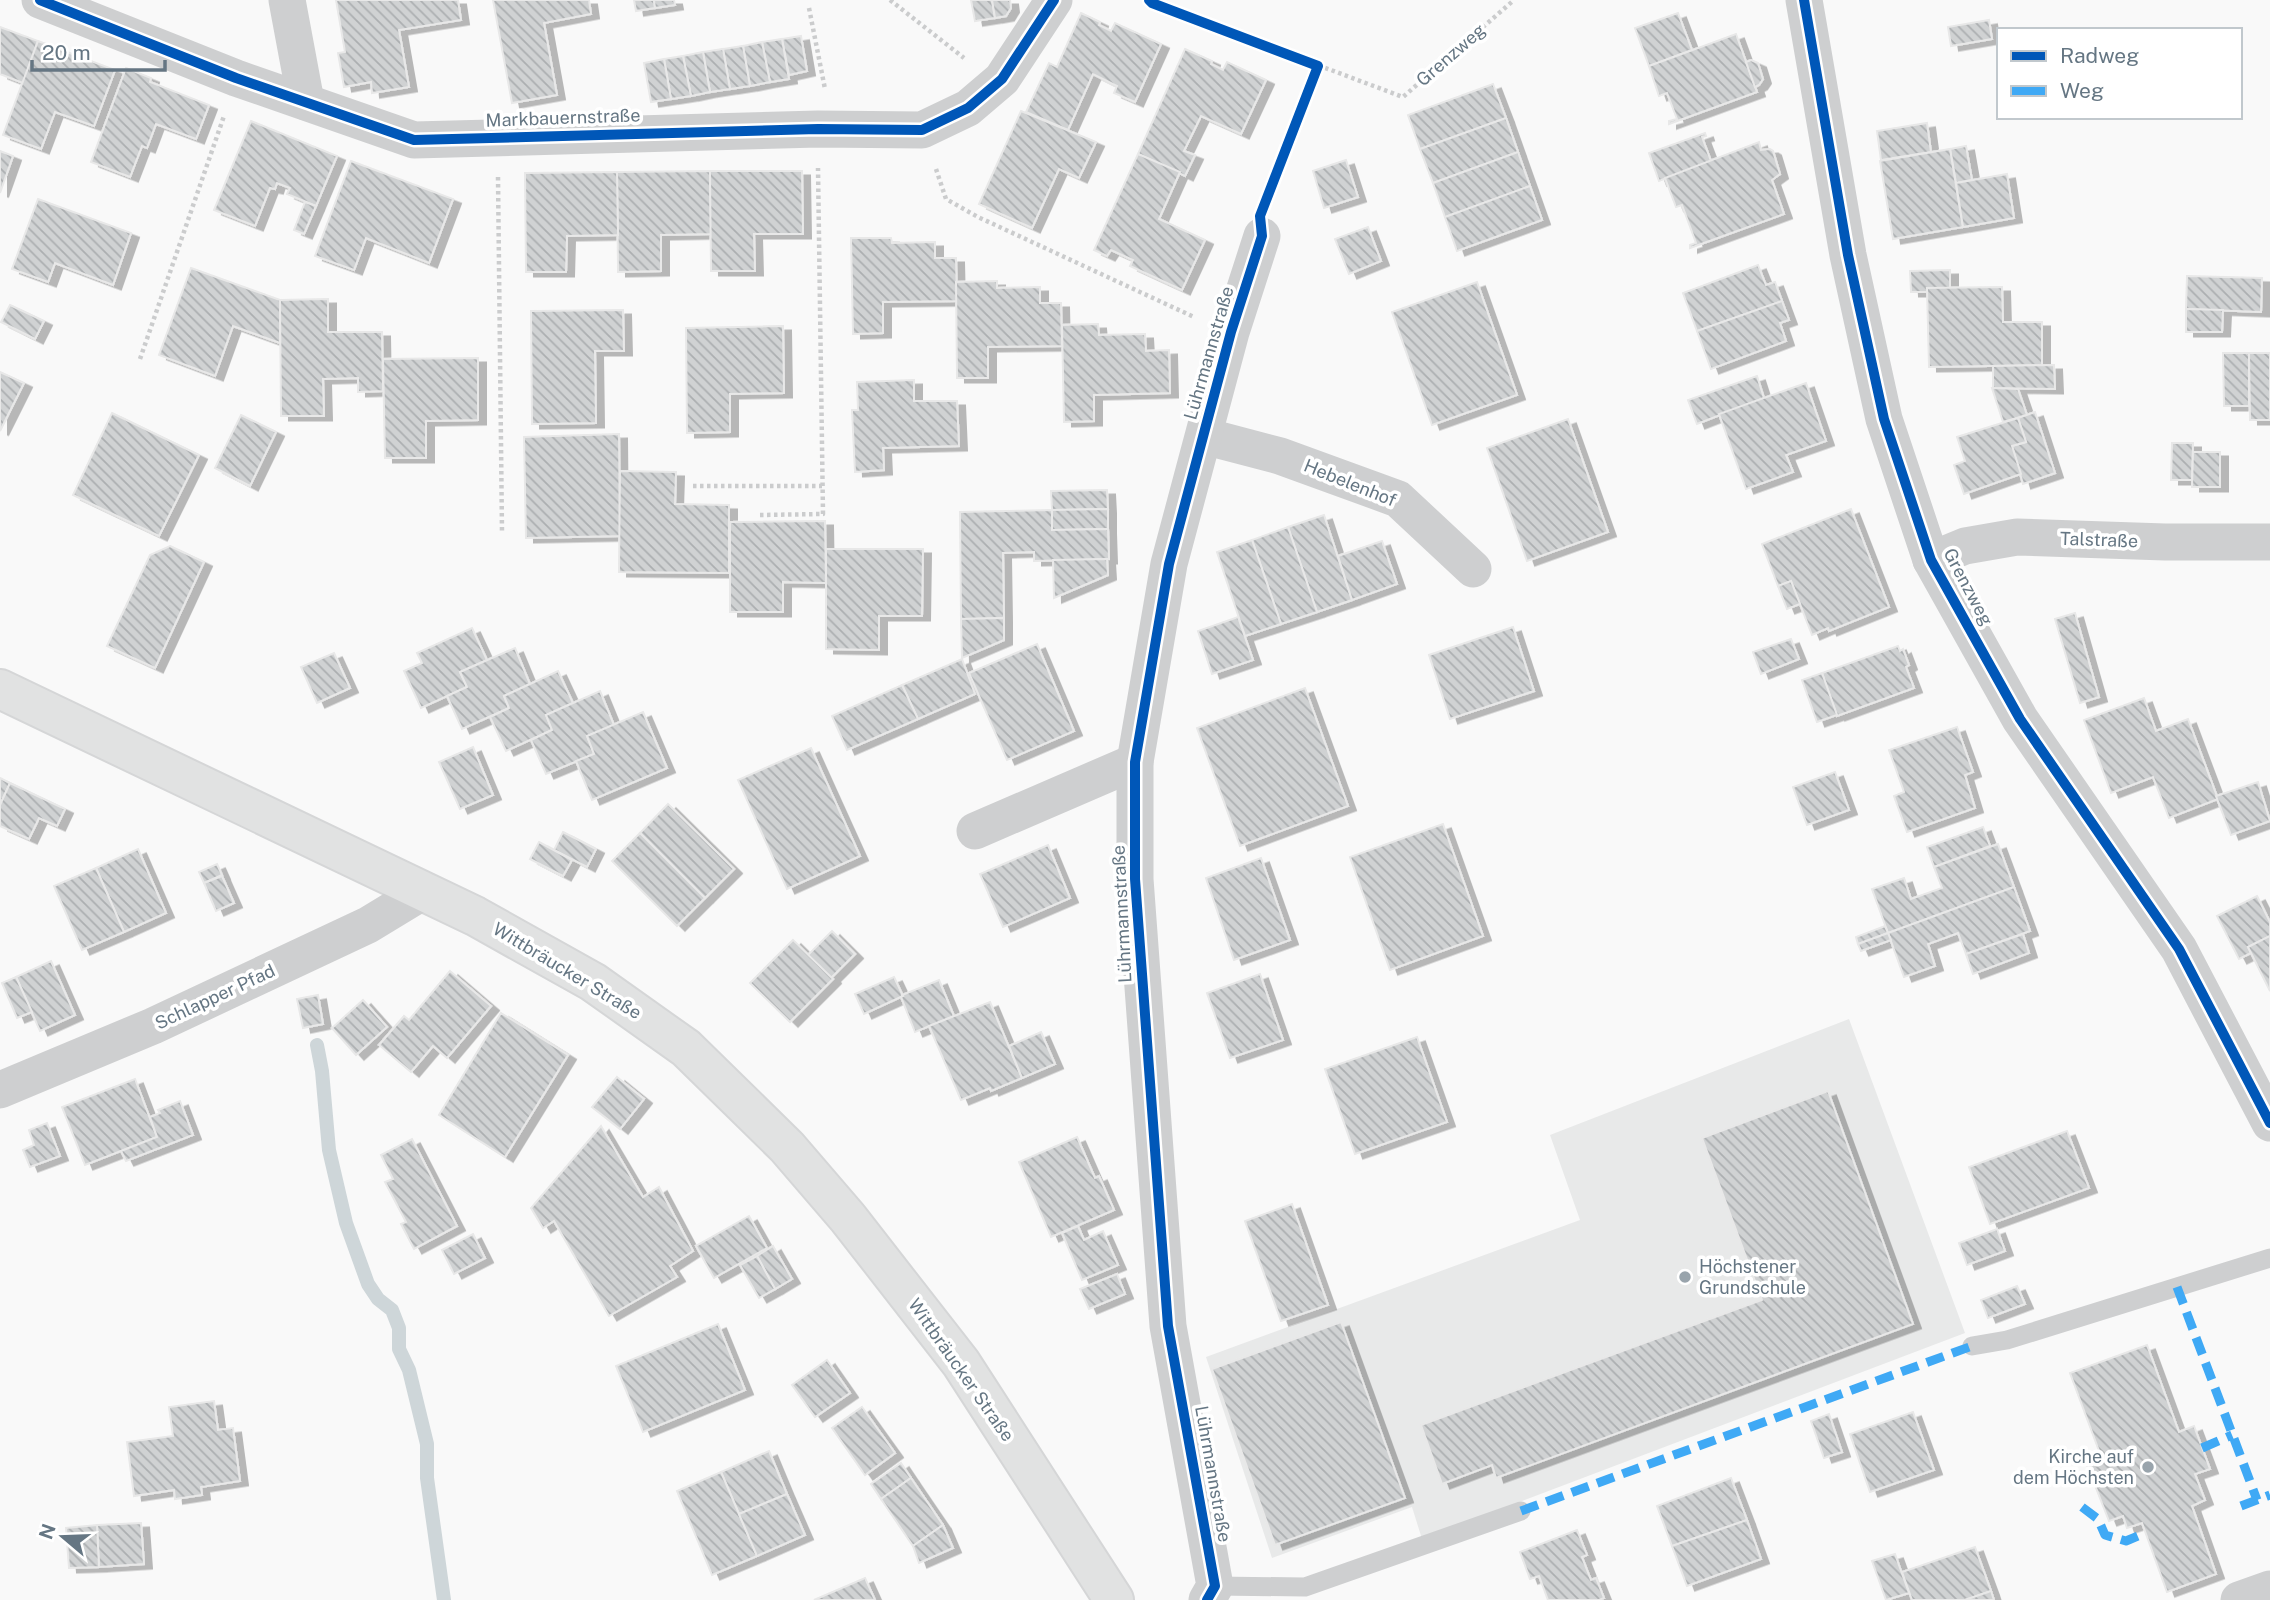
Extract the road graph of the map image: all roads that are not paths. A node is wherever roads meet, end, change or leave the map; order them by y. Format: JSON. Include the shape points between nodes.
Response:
{"nodes":[{"id":1,"x":40,"y":0,"type":"edge"},
{"id":2,"x":287,"y":0,"type":"edge"},
{"id":3,"x":1054,"y":0,"type":"edge"},
{"id":4,"x":1804,"y":0,"type":"edge"},
{"id":5,"x":306,"y":102,"type":"junction"},
{"id":6,"x":1262,"y":236,"type":"dead end"},
{"id":7,"x":1204,"y":436,"type":"junction"},
{"id":8,"x":2270,"y":542,"type":"edge"},
{"id":9,"x":1931,"y":560,"type":"junction"},
{"id":10,"x":1473,"y":569,"type":"dead end"},
{"id":11,"x":0,"y":690,"type":"edge"},
{"id":12,"x":1135,"y":762,"type":"junction"},
{"id":13,"x":975,"y":831,"type":"dead end"},
{"id":14,"x":424,"y":891,"type":"junction"},
{"id":15,"x":0,"y":1090,"type":"edge"},
{"id":16,"x":2267,"y":1108,"type":"edge"},
{"id":17,"x":2270,"y":1258,"type":"edge"},
{"id":18,"x":1972,"y":1346,"type":"dead end"},
{"id":19,"x":1521,"y":1511,"type":"dead end"},
{"id":20,"x":2270,"y":1589,"type":"edge"},
{"id":21,"x":1211,"y":1593,"type":"edge"},
{"id":22,"x":1114,"y":1600,"type":"edge"},
{"id":23,"x":2239,"y":1600,"type":"edge"}],
"edges":[{"from":1,"to":5,"type":"street","name":"Markbauernstraße"},
{"from":2,"to":5,"type":"street"},
{"from":3,"to":5,"type":"street","name":"Markbauernstraße","via":[[1002,79],[968,108],[922,130],[414,140]]},
{"from":4,"to":9,"type":"street","name":"Grenzweg","via":[[1848,255],[1884,419]]},
{"from":6,"to":7,"type":"street","name":"Lührmannstraße"},
{"from":7,"to":10,"type":"street","name":"Hebelenhof","via":[[1280,456],[1398,499]]},
{"from":7,"to":12,"type":"street","name":"Lührmannstraße","via":[[1169,564]]},
{"from":8,"to":9,"type":"street","name":"Talstraße","via":[[2017,537],[1965,546]]},
{"from":9,"to":16,"type":"street","name":"Grenzweg","via":[[2020,719],[2179,949]]},
{"from":11,"to":14,"type":"main road","name":"Wittbräucker Straße"},
{"from":12,"to":13,"type":"street"},
{"from":12,"to":21,"type":"street","name":"Lührmannstraße","via":[[1135,879],[1168,1326]]},
{"from":14,"to":15,"type":"street","name":"Schlapper Pfad","via":[[368,925],[153,1026]]},
{"from":14,"to":22,"type":"main road","name":"Wittbräucker Straße","via":[[582,976],[644,1016],[695,1056],[777,1138],[848,1217],[961,1363]]},
{"from":17,"to":18,"type":"lane","via":[[2007,1340]]},
{"from":19,"to":21,"type":"lane","via":[[1305,1587]]},
{"from":20,"to":23,"type":"street"}]}
